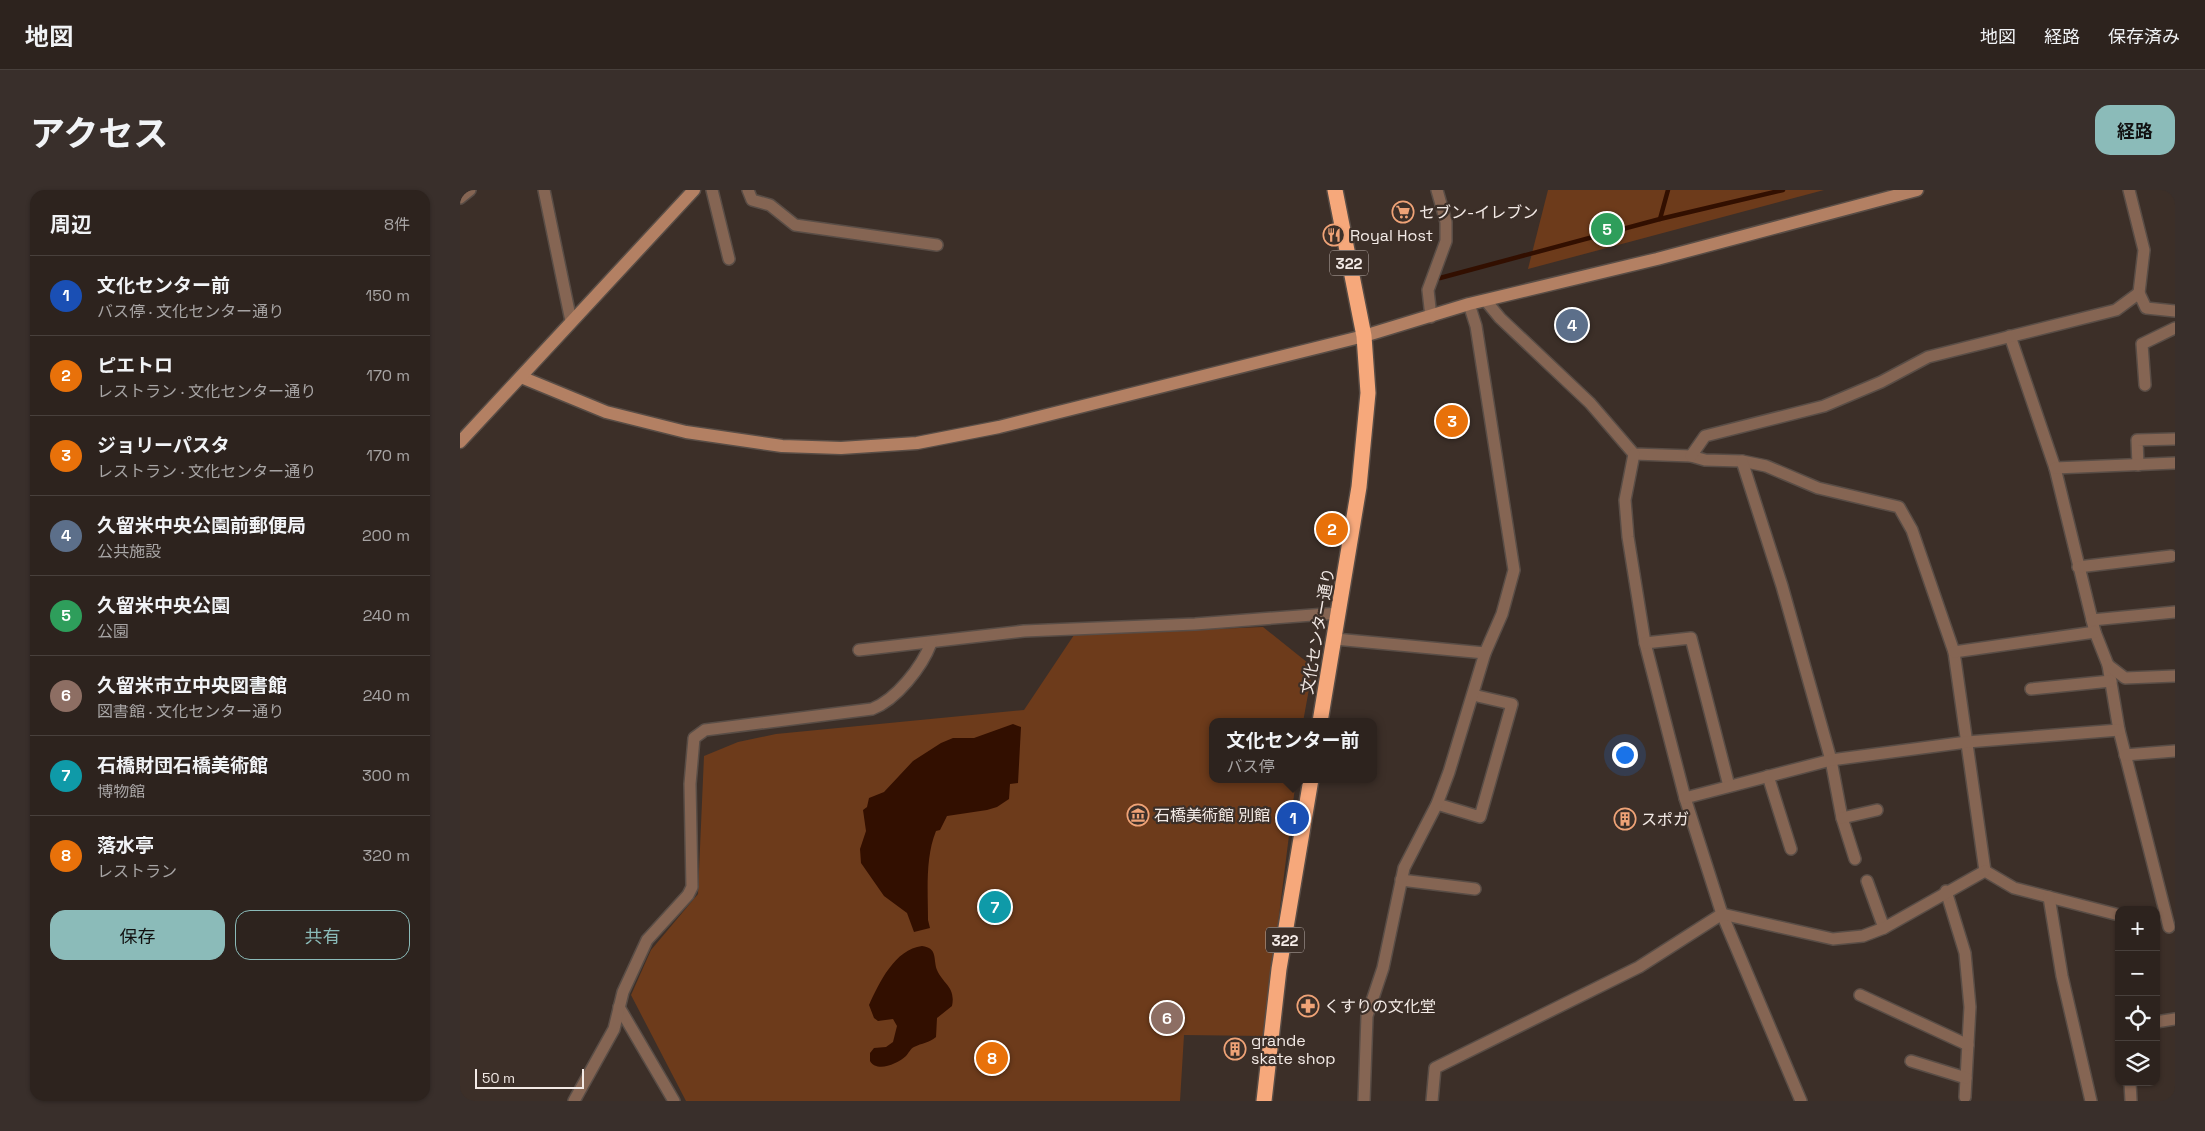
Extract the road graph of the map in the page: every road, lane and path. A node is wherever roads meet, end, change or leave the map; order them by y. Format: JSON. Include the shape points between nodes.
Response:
{"nodes":[{"id":1,"x":470,"y":190,"type":"edge"},
{"id":2,"x":544,"y":190,"type":"edge"},
{"id":3,"x":694,"y":190,"type":"edge"},
{"id":4,"x":712,"y":190,"type":"edge"},
{"id":5,"x":748,"y":190,"type":"edge"},
{"id":6,"x":1335,"y":190,"type":"edge"},
{"id":7,"x":1437,"y":190,"type":"edge"},
{"id":8,"x":1917,"y":190,"type":"edge"},
{"id":9,"x":2129,"y":190,"type":"edge"},
{"id":10,"x":460,"y":198,"type":"edge"},
{"id":11,"x":937,"y":245,"type":"dead end"},
{"id":12,"x":729,"y":259,"type":"dead end"},
{"id":13,"x":2139,"y":293,"type":"junction"},
{"id":14,"x":1486,"y":301,"type":"junction"},
{"id":15,"x":1469,"y":304,"type":"junction"},
{"id":16,"x":2175,"y":311,"type":"edge"},
{"id":17,"x":1431,"y":317,"type":"junction"},
{"id":18,"x":571,"y":321,"type":"junction"},
{"id":19,"x":2175,"y":328,"type":"edge"},
{"id":20,"x":1364,"y":336,"type":"junction"},
{"id":21,"x":2010,"y":336,"type":"junction"},
{"id":22,"x":521,"y":377,"type":"junction"},
{"id":23,"x":2145,"y":385,"type":"dead end"},
{"id":24,"x":2175,"y":439,"type":"edge"},
{"id":25,"x":460,"y":442,"type":"edge"},
{"id":26,"x":1634,"y":454,"type":"junction"},
{"id":27,"x":1691,"y":456,"type":"junction"},
{"id":28,"x":1742,"y":461,"type":"junction"},
{"id":29,"x":2175,"y":463,"type":"edge"},
{"id":30,"x":2138,"y":465,"type":"junction"},
{"id":31,"x":2054,"y":468,"type":"junction"},
{"id":32,"x":2171,"y":556,"type":"dead end"},
{"id":33,"x":2078,"y":567,"type":"junction"},
{"id":34,"x":2175,"y":612,"type":"edge"},
{"id":35,"x":1339,"y":613,"type":"junction"},
{"id":36,"x":2092,"y":620,"type":"junction"},
{"id":37,"x":2095,"y":632,"type":"junction"},
{"id":38,"x":1335,"y":639,"type":"junction"},
{"id":39,"x":931,"y":643,"type":"junction"},
{"id":40,"x":1645,"y":643,"type":"junction"},
{"id":41,"x":859,"y":650,"type":"dead end"},
{"id":42,"x":1954,"y":652,"type":"junction"},
{"id":43,"x":1485,"y":653,"type":"junction"},
{"id":44,"x":2108,"y":665,"type":"junction"},
{"id":45,"x":2175,"y":676,"type":"edge"},
{"id":46,"x":2112,"y":681,"type":"junction"},
{"id":47,"x":2031,"y":689,"type":"dead end"},
{"id":48,"x":1473,"y":695,"type":"junction"},
{"id":49,"x":1321,"y":718,"type":"edge"},
{"id":50,"x":2119,"y":730,"type":"junction"},
{"id":51,"x":1967,"y":742,"type":"junction"},
{"id":52,"x":2175,"y":752,"type":"edge"},
{"id":53,"x":2125,"y":754,"type":"junction"},
{"id":54,"x":1831,"y":760,"type":"junction"},
{"id":55,"x":1768,"y":776,"type":"junction"},
{"id":56,"x":1310,"y":783,"type":"edge"},
{"id":57,"x":1729,"y":786,"type":"junction"},
{"id":58,"x":1684,"y":798,"type":"junction"},
{"id":59,"x":1437,"y":804,"type":"junction"},
{"id":60,"x":1877,"y":810,"type":"dead end"},
{"id":61,"x":1842,"y":818,"type":"junction"},
{"id":62,"x":1791,"y":849,"type":"dead end"},
{"id":63,"x":1855,"y":859,"type":"dead end"},
{"id":64,"x":1985,"y":871,"type":"junction"},
{"id":65,"x":1401,"y":880,"type":"junction"},
{"id":66,"x":1867,"y":881,"type":"dead end"},
{"id":67,"x":1475,"y":889,"type":"dead end"},
{"id":68,"x":1946,"y":891,"type":"junction"},
{"id":69,"x":2049,"y":897,"type":"junction"},
{"id":70,"x":1722,"y":914,"type":"junction"},
{"id":71,"x":2115,"y":914,"type":"edge"},
{"id":72,"x":2172,"y":927,"type":"edge"},
{"id":73,"x":1884,"y":928,"type":"junction"},
{"id":74,"x":1860,"y":995,"type":"dead end"},
{"id":75,"x":619,"y":1007,"type":"junction"},
{"id":76,"x":2175,"y":1019,"type":"edge"},
{"id":77,"x":2160,"y":1021,"type":"edge"},
{"id":78,"x":1968,"y":1045,"type":"junction"},
{"id":79,"x":1911,"y":1061,"type":"dead end"},
{"id":80,"x":1966,"y":1078,"type":"junction"},
{"id":81,"x":2130,"y":1086,"type":"edge"},
{"id":82,"x":1965,"y":1097,"type":"dead end"},
{"id":83,"x":574,"y":1101,"type":"edge"},
{"id":84,"x":674,"y":1101,"type":"edge"},
{"id":85,"x":1264,"y":1101,"type":"edge"},
{"id":86,"x":1364,"y":1101,"type":"edge"},
{"id":87,"x":1432,"y":1101,"type":"edge"},
{"id":88,"x":1801,"y":1101,"type":"edge"},
{"id":89,"x":2092,"y":1101,"type":"edge"},
{"id":90,"x":2131,"y":1101,"type":"edge"}],
"edges":[{"from":1,"to":10,"type":"street"},
{"from":2,"to":18,"type":"street"},
{"from":3,"to":18,"type":"street"},
{"from":4,"to":12,"type":"street"},
{"from":5,"to":11,"type":"street","via":[[752,200],[770,205],[796,225]]},
{"from":6,"to":20,"type":"highway","name":"文化センター通り","number":"322"},
{"from":7,"to":17,"type":"street","via":[[1446,222],[1446,241],[1428,290]]},
{"from":8,"to":14,"type":"street"},
{"from":9,"to":13,"type":"street","via":[[2144,250]]},
{"from":13,"to":16,"type":"street","via":[[2146,308]]},
{"from":13,"to":21,"type":"street","via":[[2116,310]]},
{"from":14,"to":15,"type":"street"},
{"from":14,"to":26,"type":"street","via":[[1590,403]]},
{"from":15,"to":17,"type":"street"},
{"from":15,"to":43,"type":"street","via":[[1476,326],[1514,570],[1502,614]]},
{"from":17,"to":20,"type":"street"},
{"from":18,"to":22,"type":"street"},
{"from":19,"to":23,"type":"street","via":[[2142,344]]},
{"from":20,"to":22,"type":"street","via":[[999,427],[917,443],[841,448],[782,446],[686,432],[606,412]]},
{"from":20,"to":35,"type":"highway","name":"文化センター通り","number":"322","via":[[1368,393],[1366,434]]},
{"from":21,"to":27,"type":"street","via":[[1928,358],[1882,382],[1824,406],[1705,436]]},
{"from":21,"to":31,"type":"street"},
{"from":22,"to":25,"type":"street"},
{"from":24,"to":30,"type":"street","via":[[2137,440]]},
{"from":26,"to":27,"type":"street"},
{"from":26,"to":40,"type":"street","via":[[1625,500]]},
{"from":27,"to":28,"type":"street","via":[[1705,460]]},
{"from":28,"to":42,"type":"street","via":[[1766,466],[1818,488],[1899,507],[1912,530]]},
{"from":28,"to":54,"type":"street","via":[[1782,586]]},
{"from":29,"to":30,"type":"street"},
{"from":30,"to":31,"type":"street"},
{"from":31,"to":33,"type":"street"},
{"from":32,"to":33,"type":"street"},
{"from":33,"to":36,"type":"street"},
{"from":34,"to":36,"type":"street"},
{"from":35,"to":38,"type":"highway","name":"文化センター通り","number":"322"},
{"from":35,"to":39,"type":"street","via":[[1195,624],[1024,631]]},
{"from":36,"to":37,"type":"street"},
{"from":37,"to":42,"type":"street"},
{"from":37,"to":44,"type":"street"},
{"from":38,"to":43,"type":"street"},
{"from":38,"to":49,"type":"highway","name":"文化センター通り","number":"322"},
{"from":39,"to":41,"type":"street"},
{"from":39,"to":75,"type":"street","via":[[896,695],[883,705],[705,730],[694,738],[690,784],[692,887],[646,940]]},
{"from":40,"to":57,"type":"street","via":[[1691,638]]},
{"from":40,"to":58,"type":"street"},
{"from":42,"to":51,"type":"street"},
{"from":43,"to":48,"type":"street"},
{"from":44,"to":45,"type":"street","via":[[2126,678]]},
{"from":44,"to":46,"type":"street"},
{"from":46,"to":47,"type":"street"},
{"from":46,"to":50,"type":"street"},
{"from":48,"to":59,"type":"street"},
{"from":48,"to":59,"type":"street","via":[[1512,704],[1480,817]]},
{"from":50,"to":51,"type":"street"},
{"from":50,"to":53,"type":"street"},
{"from":51,"to":54,"type":"street"},
{"from":51,"to":64,"type":"street"},
{"from":52,"to":53,"type":"street"},
{"from":53,"to":72,"type":"street"},
{"from":54,"to":55,"type":"street"},
{"from":54,"to":61,"type":"street"},
{"from":55,"to":57,"type":"street"},
{"from":55,"to":62,"type":"street"},
{"from":56,"to":85,"type":"highway","number":"322","via":[[1279,969]]},
{"from":57,"to":58,"type":"street"},
{"from":58,"to":70,"type":"street"},
{"from":59,"to":65,"type":"street"},
{"from":60,"to":61,"type":"street"},
{"from":61,"to":63,"type":"street"},
{"from":64,"to":68,"type":"street"},
{"from":64,"to":69,"type":"street","via":[[2014,888]]},
{"from":65,"to":67,"type":"street"},
{"from":65,"to":86,"type":"street","via":[[1383,968],[1367,1016]]},
{"from":66,"to":73,"type":"street"},
{"from":68,"to":73,"type":"street"},
{"from":68,"to":78,"type":"street","via":[[1965,953],[1970,1007]]},
{"from":69,"to":71,"type":"street"},
{"from":69,"to":89,"type":"street","via":[[2062,976]]},
{"from":70,"to":73,"type":"street","via":[[1833,939],[1863,936]]},
{"from":70,"to":87,"type":"street","via":[[1639,967],[1435,1068]]},
{"from":70,"to":88,"type":"street"},
{"from":74,"to":78,"type":"street"},
{"from":75,"to":83,"type":"street","via":[[614,1029]]},
{"from":75,"to":84,"type":"street"},
{"from":76,"to":77,"type":"street"},
{"from":78,"to":80,"type":"street"},
{"from":79,"to":80,"type":"street"},
{"from":80,"to":82,"type":"street"},
{"from":81,"to":90,"type":"street"}]}
